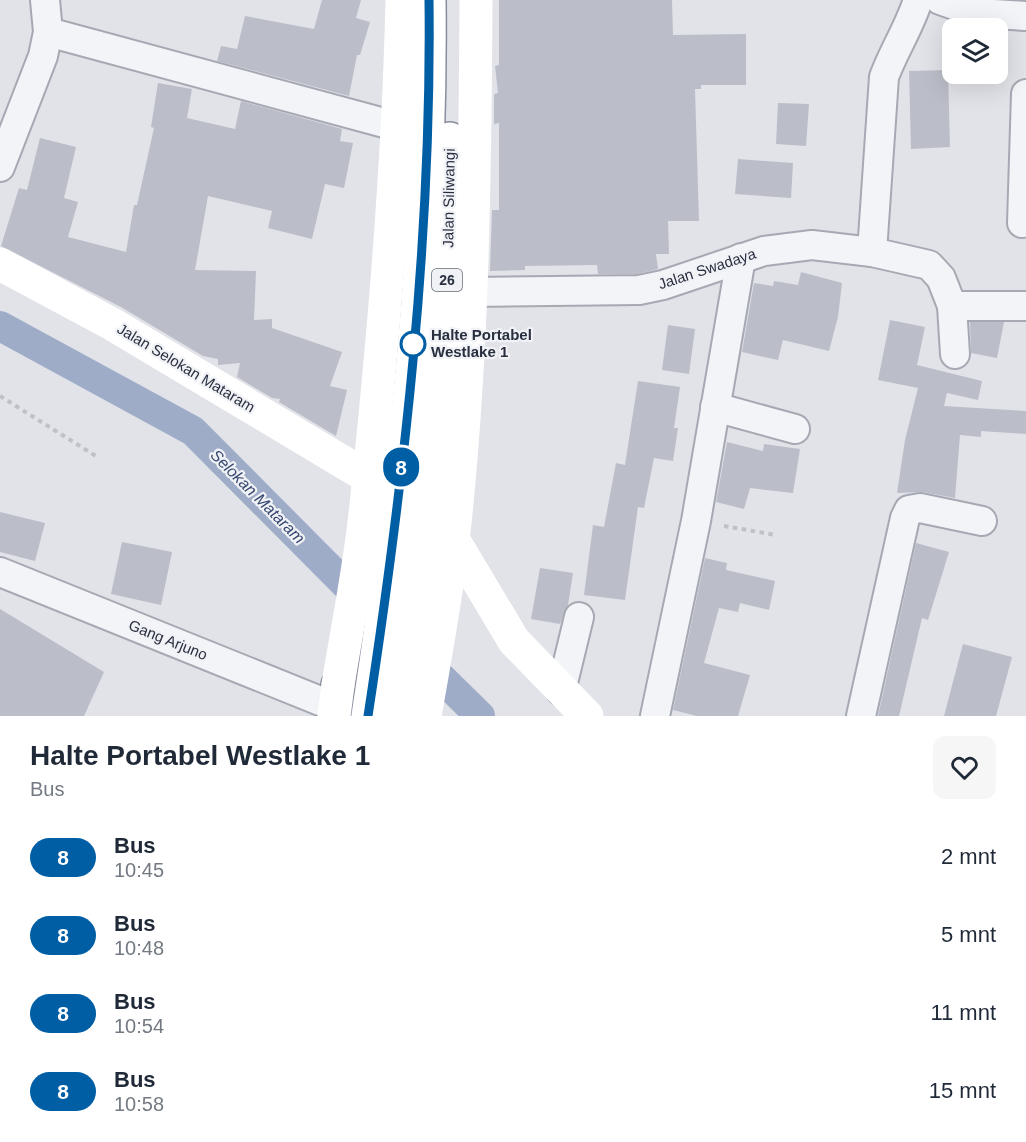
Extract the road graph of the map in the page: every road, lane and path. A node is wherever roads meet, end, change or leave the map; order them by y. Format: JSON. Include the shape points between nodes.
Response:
{"nodes":[{"id":1,"x":45,"y":0,"type":"edge"},
{"id":2,"x":402,"y":0,"type":"edge"},
{"id":3,"x":429,"y":0,"type":"edge"},
{"id":4,"x":451,"y":0,"type":"edge"},
{"id":5,"x":476,"y":0,"type":"edge"},
{"id":6,"x":918,"y":0,"type":"edge"},
{"id":7,"x":939,"y":0,"type":"edge"},
{"id":8,"x":1026,"y":16,"type":"edge"},
{"id":9,"x":48,"y":32,"type":"junction"},
{"id":10,"x":1026,"y":94,"type":"edge"},
{"id":11,"x":399,"y":127,"type":"junction"},
{"id":12,"x":0,"y":167,"type":"edge"},
{"id":13,"x":1022,"y":222,"type":"dead end"},
{"id":14,"x":872,"y":252,"type":"junction"},
{"id":15,"x":741,"y":258,"type":"junction"},
{"id":16,"x":0,"y":264,"type":"edge"},
{"id":17,"x":470,"y":292,"type":"junction"},
{"id":18,"x":952,"y":306,"type":"junction"},
{"id":19,"x":1026,"y":306,"type":"edge"},
{"id":20,"x":955,"y":354,"type":"dead end"},
{"id":21,"x":0,"y":396,"type":"edge"},
{"id":22,"x":715,"y":407,"type":"junction"},
{"id":23,"x":795,"y":429,"type":"dead end"},
{"id":24,"x":99,"y":458,"type":"dead end"},
{"id":25,"x":368,"y":477,"type":"junction"},
{"id":26,"x":696,"y":521,"type":"junction"},
{"id":27,"x":982,"y":521,"type":"dead end"},
{"id":28,"x":776,"y":535,"type":"dead end"},
{"id":29,"x":453,"y":539,"type":"junction"},
{"id":30,"x":0,"y":572,"type":"edge"},
{"id":31,"x":579,"y":618,"type":"dead end"},
{"id":32,"x":561,"y":691,"type":"junction"},
{"id":33,"x":336,"y":703,"type":"edge"},
{"id":34,"x":368,"y":716,"type":"edge"},
{"id":35,"x":399,"y":716,"type":"edge"},
{"id":36,"x":425,"y":716,"type":"edge"},
{"id":37,"x":587,"y":716,"type":"edge"},
{"id":38,"x":654,"y":716,"type":"edge"},
{"id":39,"x":861,"y":716,"type":"edge"}],
"edges":[{"from":1,"to":9,"type":"street"},
{"from":2,"to":11,"type":"main road"},
{"from":3,"to":34,"type":"main road","name":"Jalan Siliwangi","number":"26","via":[[426,185],[394,542]]},
{"from":4,"to":35,"type":"main road","name":"Jalan Siliwangi","number":"26","via":[[445,351],[422,559]]},
{"from":5,"to":17,"type":"main road"},
{"from":6,"to":14,"type":"street","via":[[884,77]]},
{"from":7,"to":8,"type":"street","via":[[977,13]]},
{"from":9,"to":11,"type":"street"},
{"from":9,"to":12,"type":"street","via":[[43,56]]},
{"from":10,"to":13,"type":"street"},
{"from":11,"to":25,"type":"main road"},
{"from":14,"to":15,"type":"street","name":"Jalan Swadaya","via":[[812,245],[764,250]]},
{"from":14,"to":18,"type":"street","name":"Jalan Swadaya","via":[[929,265],[941,278]]},
{"from":15,"to":17,"type":"street","name":"Jalan Swadaya","via":[[639,290]]},
{"from":15,"to":22,"type":"street"},
{"from":16,"to":25,"type":"main road","name":"Jalan Selokan Mataram","via":[[112,324]]},
{"from":17,"to":29,"type":"main road"},
{"from":18,"to":19,"type":"street"},
{"from":18,"to":20,"type":"street","name":"Jalan Swadaya"},
{"from":21,"to":24,"type":"path"},
{"from":22,"to":23,"type":"street"},
{"from":22,"to":26,"type":"street"},
{"from":25,"to":33,"type":"main road"},
{"from":26,"to":28,"type":"path"},
{"from":26,"to":38,"type":"street"},
{"from":27,"to":39,"type":"street","via":[[920,508],[909,510]]},
{"from":29,"to":32,"type":"main road","via":[[514,641]]},
{"from":29,"to":36,"type":"main road"},
{"from":30,"to":33,"type":"street","name":"Gang Arjuno"},
{"from":31,"to":32,"type":"street"},
{"from":32,"to":37,"type":"main road"}]}
